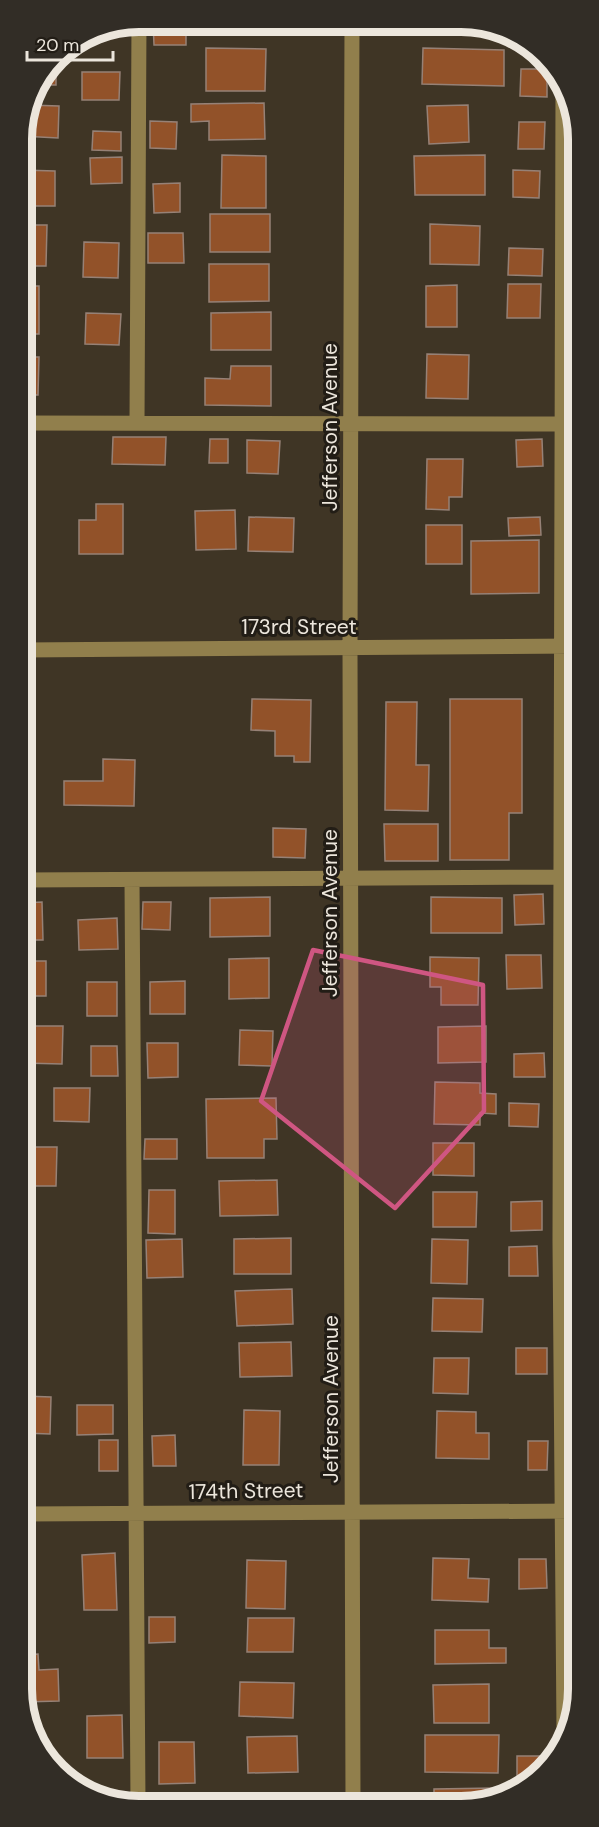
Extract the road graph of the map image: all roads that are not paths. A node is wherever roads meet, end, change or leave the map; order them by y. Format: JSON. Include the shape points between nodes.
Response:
{"nodes":[{"id":1,"x":139,"y":32,"type":"edge"},
{"id":2,"x":352,"y":32,"type":"edge"},
{"id":3,"x":563,"y":108,"type":"edge"},
{"id":4,"x":32,"y":423,"type":"edge"},
{"id":5,"x":137,"y":423,"type":"junction"},
{"id":6,"x":351,"y":424,"type":"junction"},
{"id":7,"x":562,"y":424,"type":"junction"},
{"id":8,"x":568,"y":605,"type":"edge"},
{"id":9,"x":568,"y":646,"type":"edge"},
{"id":10,"x":350,"y":648,"type":"junction"},
{"id":11,"x":32,"y":650,"type":"edge"},
{"id":12,"x":568,"y":685,"type":"edge"},
{"id":13,"x":561,"y":877,"type":"junction"},
{"id":14,"x":350,"y":878,"type":"junction"},
{"id":15,"x":32,"y":880,"type":"edge"},
{"id":16,"x":132,"y":880,"type":"junction"},
{"id":17,"x":561,"y":928,"type":"junction"},
{"id":18,"x":567,"y":928,"type":"edge"},
{"id":19,"x":561,"y":1357,"type":"junction"},
{"id":20,"x":567,"y":1357,"type":"edge"},
{"id":21,"x":567,"y":1462,"type":"edge"},
{"id":22,"x":352,"y":1511,"type":"junction"},
{"id":23,"x":567,"y":1511,"type":"edge"},
{"id":24,"x":137,"y":1513,"type":"junction"},
{"id":25,"x":32,"y":1514,"type":"edge"},
{"id":26,"x":567,"y":1618,"type":"edge"},
{"id":27,"x":564,"y":1714,"type":"edge"},
{"id":28,"x":138,"y":1796,"type":"edge"},
{"id":29,"x":353,"y":1796,"type":"edge"}],
"edges":[{"from":1,"to":5,"type":"street"},
{"from":2,"to":6,"type":"street","name":"Jefferson Avenue"},
{"from":3,"to":7,"type":"street"},
{"from":4,"to":5,"type":"street"},
{"from":5,"to":6,"type":"street"},
{"from":6,"to":7,"type":"street"},
{"from":6,"to":10,"type":"street","name":"Jefferson Avenue"},
{"from":7,"to":8,"type":"street"},
{"from":9,"to":10,"type":"street","name":"173rd Street"},
{"from":10,"to":11,"type":"street","name":"173rd Street"},
{"from":10,"to":14,"type":"street","name":"Jefferson Avenue"},
{"from":12,"to":13,"type":"street"},
{"from":13,"to":14,"type":"street"},
{"from":13,"to":17,"type":"street"},
{"from":14,"to":16,"type":"street"},
{"from":14,"to":22,"type":"street","name":"Jefferson Avenue"},
{"from":15,"to":16,"type":"street"},
{"from":16,"to":24,"type":"street"},
{"from":17,"to":18,"type":"street"},
{"from":17,"to":19,"type":"street"},
{"from":19,"to":20,"type":"street"},
{"from":19,"to":21,"type":"street"},
{"from":22,"to":23,"type":"street","name":"174th Street"},
{"from":22,"to":24,"type":"street","name":"174th Street"},
{"from":22,"to":29,"type":"street","name":"Jefferson Avenue"},
{"from":24,"to":25,"type":"street","name":"174th Street"},
{"from":24,"to":28,"type":"street"},
{"from":26,"to":27,"type":"street"}]}
